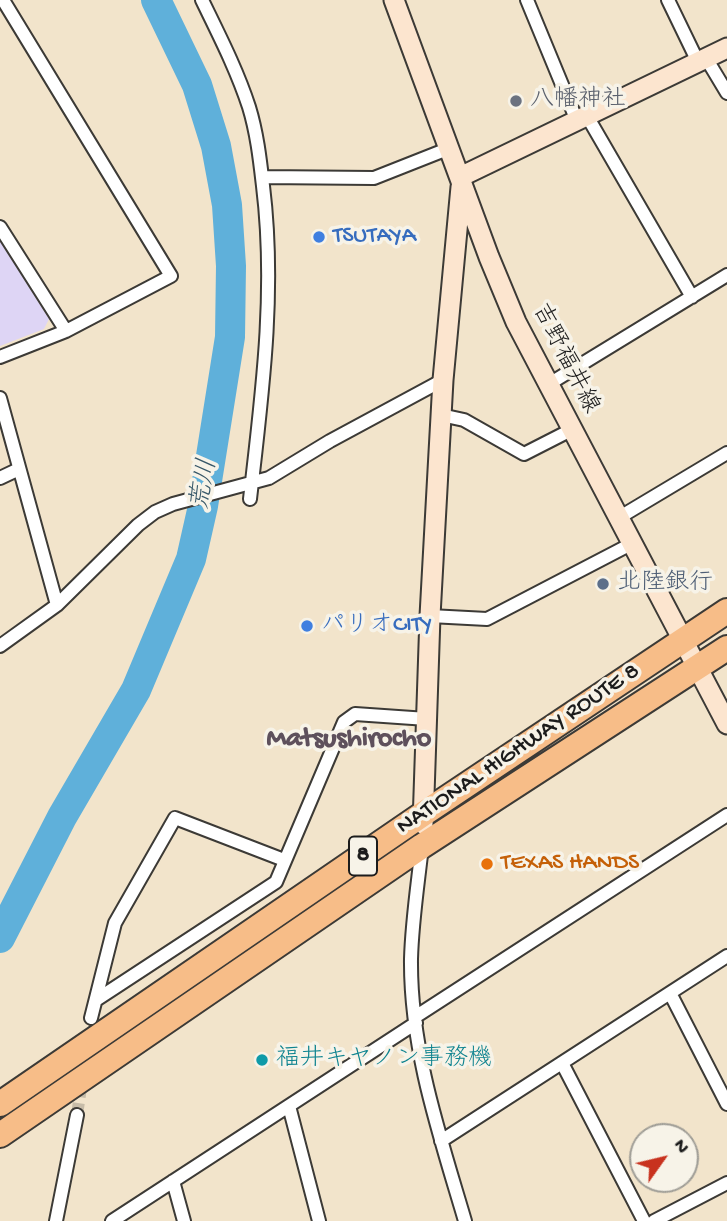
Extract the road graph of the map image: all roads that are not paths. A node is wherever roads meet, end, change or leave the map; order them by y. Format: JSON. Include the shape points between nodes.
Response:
{"nodes":[{"id":1,"x":3,"y":0,"type":"edge"},
{"id":2,"x":202,"y":0,"type":"edge"},
{"id":3,"x":394,"y":0,"type":"edge"},
{"id":4,"x":527,"y":0,"type":"edge"},
{"id":5,"x":668,"y":0,"type":"edge"},
{"id":6,"x":727,"y":48,"type":"edge"},
{"id":7,"x":702,"y":60,"type":"junction"},
{"id":8,"x":727,"y":93,"type":"edge"},
{"id":9,"x":582,"y":118,"type":"junction"},
{"id":10,"x":450,"y":148,"type":"junction"},
{"id":11,"x":262,"y":177,"type":"junction"},
{"id":12,"x":461,"y":180,"type":"junction"},
{"id":13,"x":0,"y":226,"type":"edge"},
{"id":14,"x":727,"y":275,"type":"edge"},
{"id":15,"x":692,"y":297,"type":"junction"},
{"id":16,"x":66,"y":331,"type":"junction"},
{"id":17,"x":0,"y":357,"type":"edge"},
{"id":18,"x":443,"y":380,"type":"junction"},
{"id":19,"x":549,"y":384,"type":"junction"},
{"id":20,"x":0,"y":398,"type":"edge"},
{"id":21,"x":441,"y":415,"type":"junction"},
{"id":22,"x":573,"y":429,"type":"junction"},
{"id":23,"x":727,"y":453,"type":"edge"},
{"id":24,"x":19,"y":469,"type":"junction"},
{"id":25,"x":0,"y":478,"type":"edge"},
{"id":26,"x":248,"y":483,"type":"junction"},
{"id":27,"x":250,"y":499,"type":"dead end"},
{"id":28,"x":620,"y":517,"type":"junction"},
{"id":29,"x":633,"y":543,"type":"junction"},
{"id":30,"x":57,"y":605,"type":"junction"},
{"id":31,"x":727,"y":611,"type":"edge"},
{"id":32,"x":430,"y":616,"type":"junction"},
{"id":33,"x":683,"y":639,"type":"junction"},
{"id":34,"x":0,"y":646,"type":"edge"},
{"id":35,"x":727,"y":648,"type":"edge"},
{"id":36,"x":697,"y":668,"type":"junction"},
{"id":37,"x":426,"y":719,"type":"junction"},
{"id":38,"x":727,"y":724,"type":"edge"},
{"id":39,"x":424,"y":814,"type":"junction"},
{"id":40,"x":727,"y":815,"type":"edge"},
{"id":41,"x":422,"y":846,"type":"junction"},
{"id":42,"x":284,"y":860,"type":"junction"},
{"id":43,"x":727,"y":956,"type":"edge"},
{"id":44,"x":670,"y":993,"type":"junction"},
{"id":45,"x":96,"y":1000,"type":"junction"},
{"id":46,"x":91,"y":1018,"type":"dead end"},
{"id":47,"x":415,"y":1020,"type":"junction"},
{"id":48,"x":562,"y":1063,"type":"junction"},
{"id":49,"x":0,"y":1104,"type":"edge"},
{"id":50,"x":727,"y":1104,"type":"edge"},
{"id":51,"x":289,"y":1106,"type":"junction"},
{"id":52,"x":77,"y":1115,"type":"tunnel mouth"},
{"id":53,"x":0,"y":1135,"type":"edge"},
{"id":54,"x":441,"y":1141,"type":"junction"},
{"id":55,"x":173,"y":1181,"type":"junction"},
{"id":56,"x":727,"y":1183,"type":"edge"},
{"id":57,"x":56,"y":1221,"type":"edge"},
{"id":58,"x":112,"y":1221,"type":"edge"},
{"id":59,"x":184,"y":1221,"type":"edge"},
{"id":60,"x":319,"y":1221,"type":"edge"},
{"id":61,"x":465,"y":1221,"type":"edge"},
{"id":62,"x":644,"y":1221,"type":"edge"},
{"id":63,"x":653,"y":1221,"type":"edge"}],
"edges":[{"from":1,"to":16,"type":"street","via":[[171,276]]},
{"from":2,"to":11,"type":"street","via":[[250,110]]},
{"from":3,"to":10,"type":"street","name":"吉野福井線"},
{"from":4,"to":9,"type":"street"},
{"from":5,"to":7,"type":"street"},
{"from":6,"to":7,"type":"street"},
{"from":7,"to":8,"type":"street"},
{"from":7,"to":9,"type":"street"},
{"from":9,"to":12,"type":"street"},
{"from":9,"to":15,"type":"street"},
{"from":10,"to":11,"type":"street","via":[[374,177]]},
{"from":10,"to":12,"type":"street","name":"吉野福井線"},
{"from":11,"to":26,"type":"street","via":[[270,310]]},
{"from":12,"to":18,"type":"street"},
{"from":12,"to":19,"type":"street","name":"吉野福井線","via":[[516,322]]},
{"from":13,"to":16,"type":"street"},
{"from":14,"to":15,"type":"street"},
{"from":15,"to":19,"type":"street"},
{"from":16,"to":17,"type":"street"},
{"from":18,"to":21,"type":"street"},
{"from":18,"to":26,"type":"street","via":[[269,478]]},
{"from":19,"to":22,"type":"street","name":"吉野福井線"},
{"from":20,"to":24,"type":"street"},
{"from":21,"to":22,"type":"street","via":[[464,420],[524,454]]},
{"from":21,"to":32,"type":"street"},
{"from":22,"to":28,"type":"street","name":"吉野福井線"},
{"from":23,"to":28,"type":"street"},
{"from":24,"to":25,"type":"street"},
{"from":24,"to":30,"type":"street"},
{"from":26,"to":27,"type":"street"},
{"from":26,"to":30,"type":"street","via":[[155,512]]},
{"from":28,"to":29,"type":"street","name":"吉野福井線"},
{"from":29,"to":32,"type":"street","via":[[487,619]]},
{"from":29,"to":33,"type":"street","name":"吉野福井線"},
{"from":30,"to":34,"type":"street"},
{"from":31,"to":33,"type":"highway","name":"NATIONAL HIGHWAY ROUTE 8","number":"8"},
{"from":32,"to":37,"type":"street"},
{"from":33,"to":36,"type":"street","name":"吉野福井線"},
{"from":33,"to":39,"type":"highway","name":"NATIONAL HIGHWAY ROUTE 8","number":"8"},
{"from":35,"to":36,"type":"highway","name":"NATIONAL HIGHWAY ROUTE 8","number":"8"},
{"from":36,"to":38,"type":"street","name":"吉野福井線"},
{"from":36,"to":41,"type":"highway","name":"NATIONAL HIGHWAY ROUTE 8","number":"8"},
{"from":37,"to":39,"type":"street"},
{"from":37,"to":42,"type":"street","via":[[355,714],[344,722]]},
{"from":39,"to":41,"type":"street"},
{"from":39,"to":49,"type":"highway","name":"NATIONAL HIGHWAY ROUTE 8","number":"8"},
{"from":40,"to":47,"type":"street"},
{"from":41,"to":47,"type":"street","via":[[411,958]]},
{"from":41,"to":53,"type":"highway","name":"NATIONAL HIGHWAY ROUTE 8","number":"8"},
{"from":42,"to":45,"type":"street","via":[[275,882]]},
{"from":42,"to":45,"type":"street","via":[[176,818],[115,923]]},
{"from":43,"to":44,"type":"street"},
{"from":44,"to":48,"type":"street"},
{"from":44,"to":50,"type":"street"},
{"from":45,"to":46,"type":"street"},
{"from":47,"to":51,"type":"street"},
{"from":47,"to":54,"type":"street"},
{"from":48,"to":54,"type":"street"},
{"from":48,"to":62,"type":"street"},
{"from":51,"to":55,"type":"street"},
{"from":51,"to":60,"type":"street"},
{"from":52,"to":57,"type":"street"},
{"from":54,"to":61,"type":"street"},
{"from":55,"to":58,"type":"street"},
{"from":55,"to":59,"type":"street"},
{"from":56,"to":63,"type":"street"}]}
